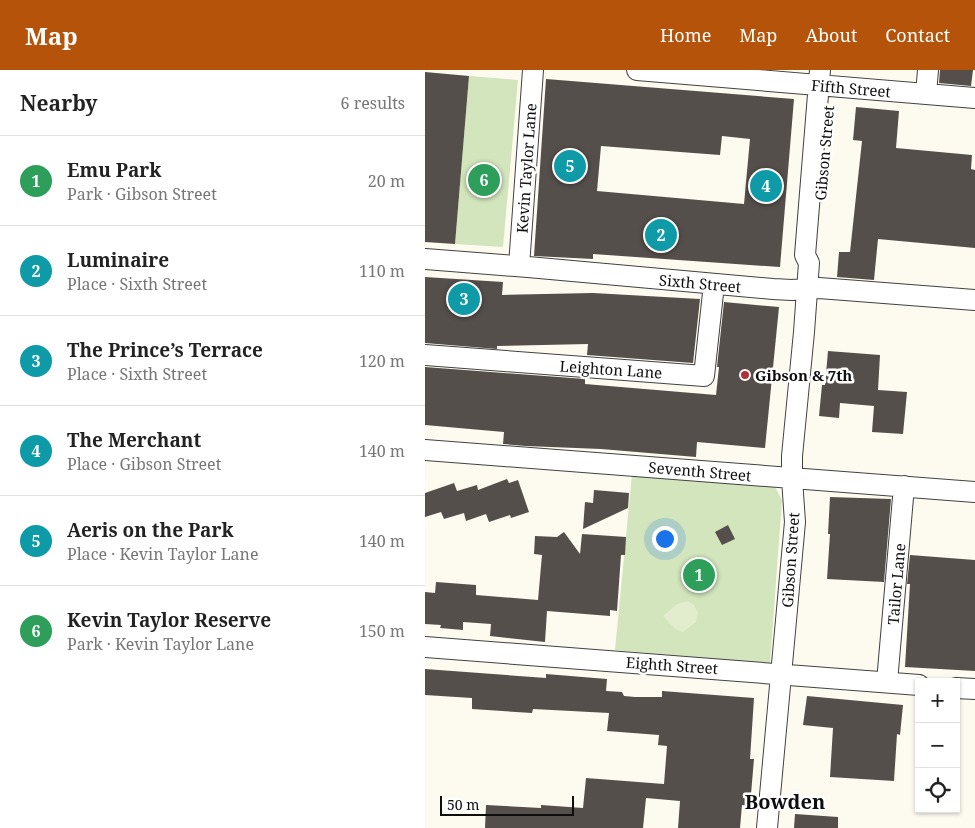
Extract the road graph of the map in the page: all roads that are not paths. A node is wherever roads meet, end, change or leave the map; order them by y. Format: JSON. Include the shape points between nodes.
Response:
{"nodes":[{"id":1,"x":533,"y":70,"type":"edge"},
{"id":2,"x":637,"y":70,"type":"edge"},
{"id":3,"x":928,"y":70,"type":"edge"},
{"id":4,"x":825,"y":78,"type":"edge"},
{"id":5,"x":926,"y":94,"type":"junction"},
{"id":6,"x":975,"y":98,"type":"edge"},
{"id":7,"x":425,"y":259,"type":"edge"},
{"id":8,"x":519,"y":266,"type":"junction"},
{"id":9,"x":714,"y":284,"type":"junction"},
{"id":10,"x":807,"y":289,"type":"junction"},
{"id":11,"x":975,"y":300,"type":"edge"},
{"id":12,"x":425,"y":355,"type":"edge"},
{"id":13,"x":425,"y":450,"type":"edge"},
{"id":14,"x":792,"y":479,"type":"junction"},
{"id":15,"x":904,"y":486,"type":"junction"},
{"id":16,"x":975,"y":492,"type":"edge"},
{"id":17,"x":425,"y":647,"type":"edge"},
{"id":18,"x":780,"y":675,"type":"junction"},
{"id":19,"x":887,"y":682,"type":"junction"},
{"id":20,"x":915,"y":685,"type":"edge"},
{"id":21,"x":960,"y":688,"type":"edge"},
{"id":22,"x":975,"y":689,"type":"edge"},
{"id":23,"x":767,"y":828,"type":"edge"}],
"edges":[{"from":1,"to":8,"type":"street","name":"Kevin Taylor Lane"},
{"from":2,"to":4,"type":"street","name":"Fifth Street"},
{"from":3,"to":5,"type":"street"},
{"from":4,"to":5,"type":"street","name":"Fifth Street"},
{"from":4,"to":10,"type":"street","name":"Gibson Street","via":[[816,253],[809,263]]},
{"from":5,"to":6,"type":"street","name":"Fifth Street"},
{"from":7,"to":8,"type":"street","name":"Sixth Street"},
{"from":8,"to":9,"type":"street","name":"Sixth Street"},
{"from":9,"to":10,"type":"street","name":"Sixth Street","via":[[773,290]]},
{"from":9,"to":12,"type":"street","name":"Leighton Lane","via":[[704,376]]},
{"from":10,"to":11,"type":"street","name":"Sixth Street"},
{"from":10,"to":14,"type":"street","name":"Gibson Street"},
{"from":13,"to":14,"type":"street","name":"Seventh Street"},
{"from":14,"to":15,"type":"street","name":"Seventh Street"},
{"from":14,"to":18,"type":"street","name":"Gibson Street","via":[[795,522]]},
{"from":15,"to":16,"type":"street","name":"Seventh Street"},
{"from":15,"to":19,"type":"street","name":"Tailor Lane"},
{"from":17,"to":18,"type":"street","name":"Eighth Street"},
{"from":18,"to":19,"type":"street","name":"Eighth Street"},
{"from":18,"to":23,"type":"street","name":"Gibson Street"},
{"from":19,"to":20,"type":"street","name":"Eighth Street"},
{"from":21,"to":22,"type":"street"}]}
